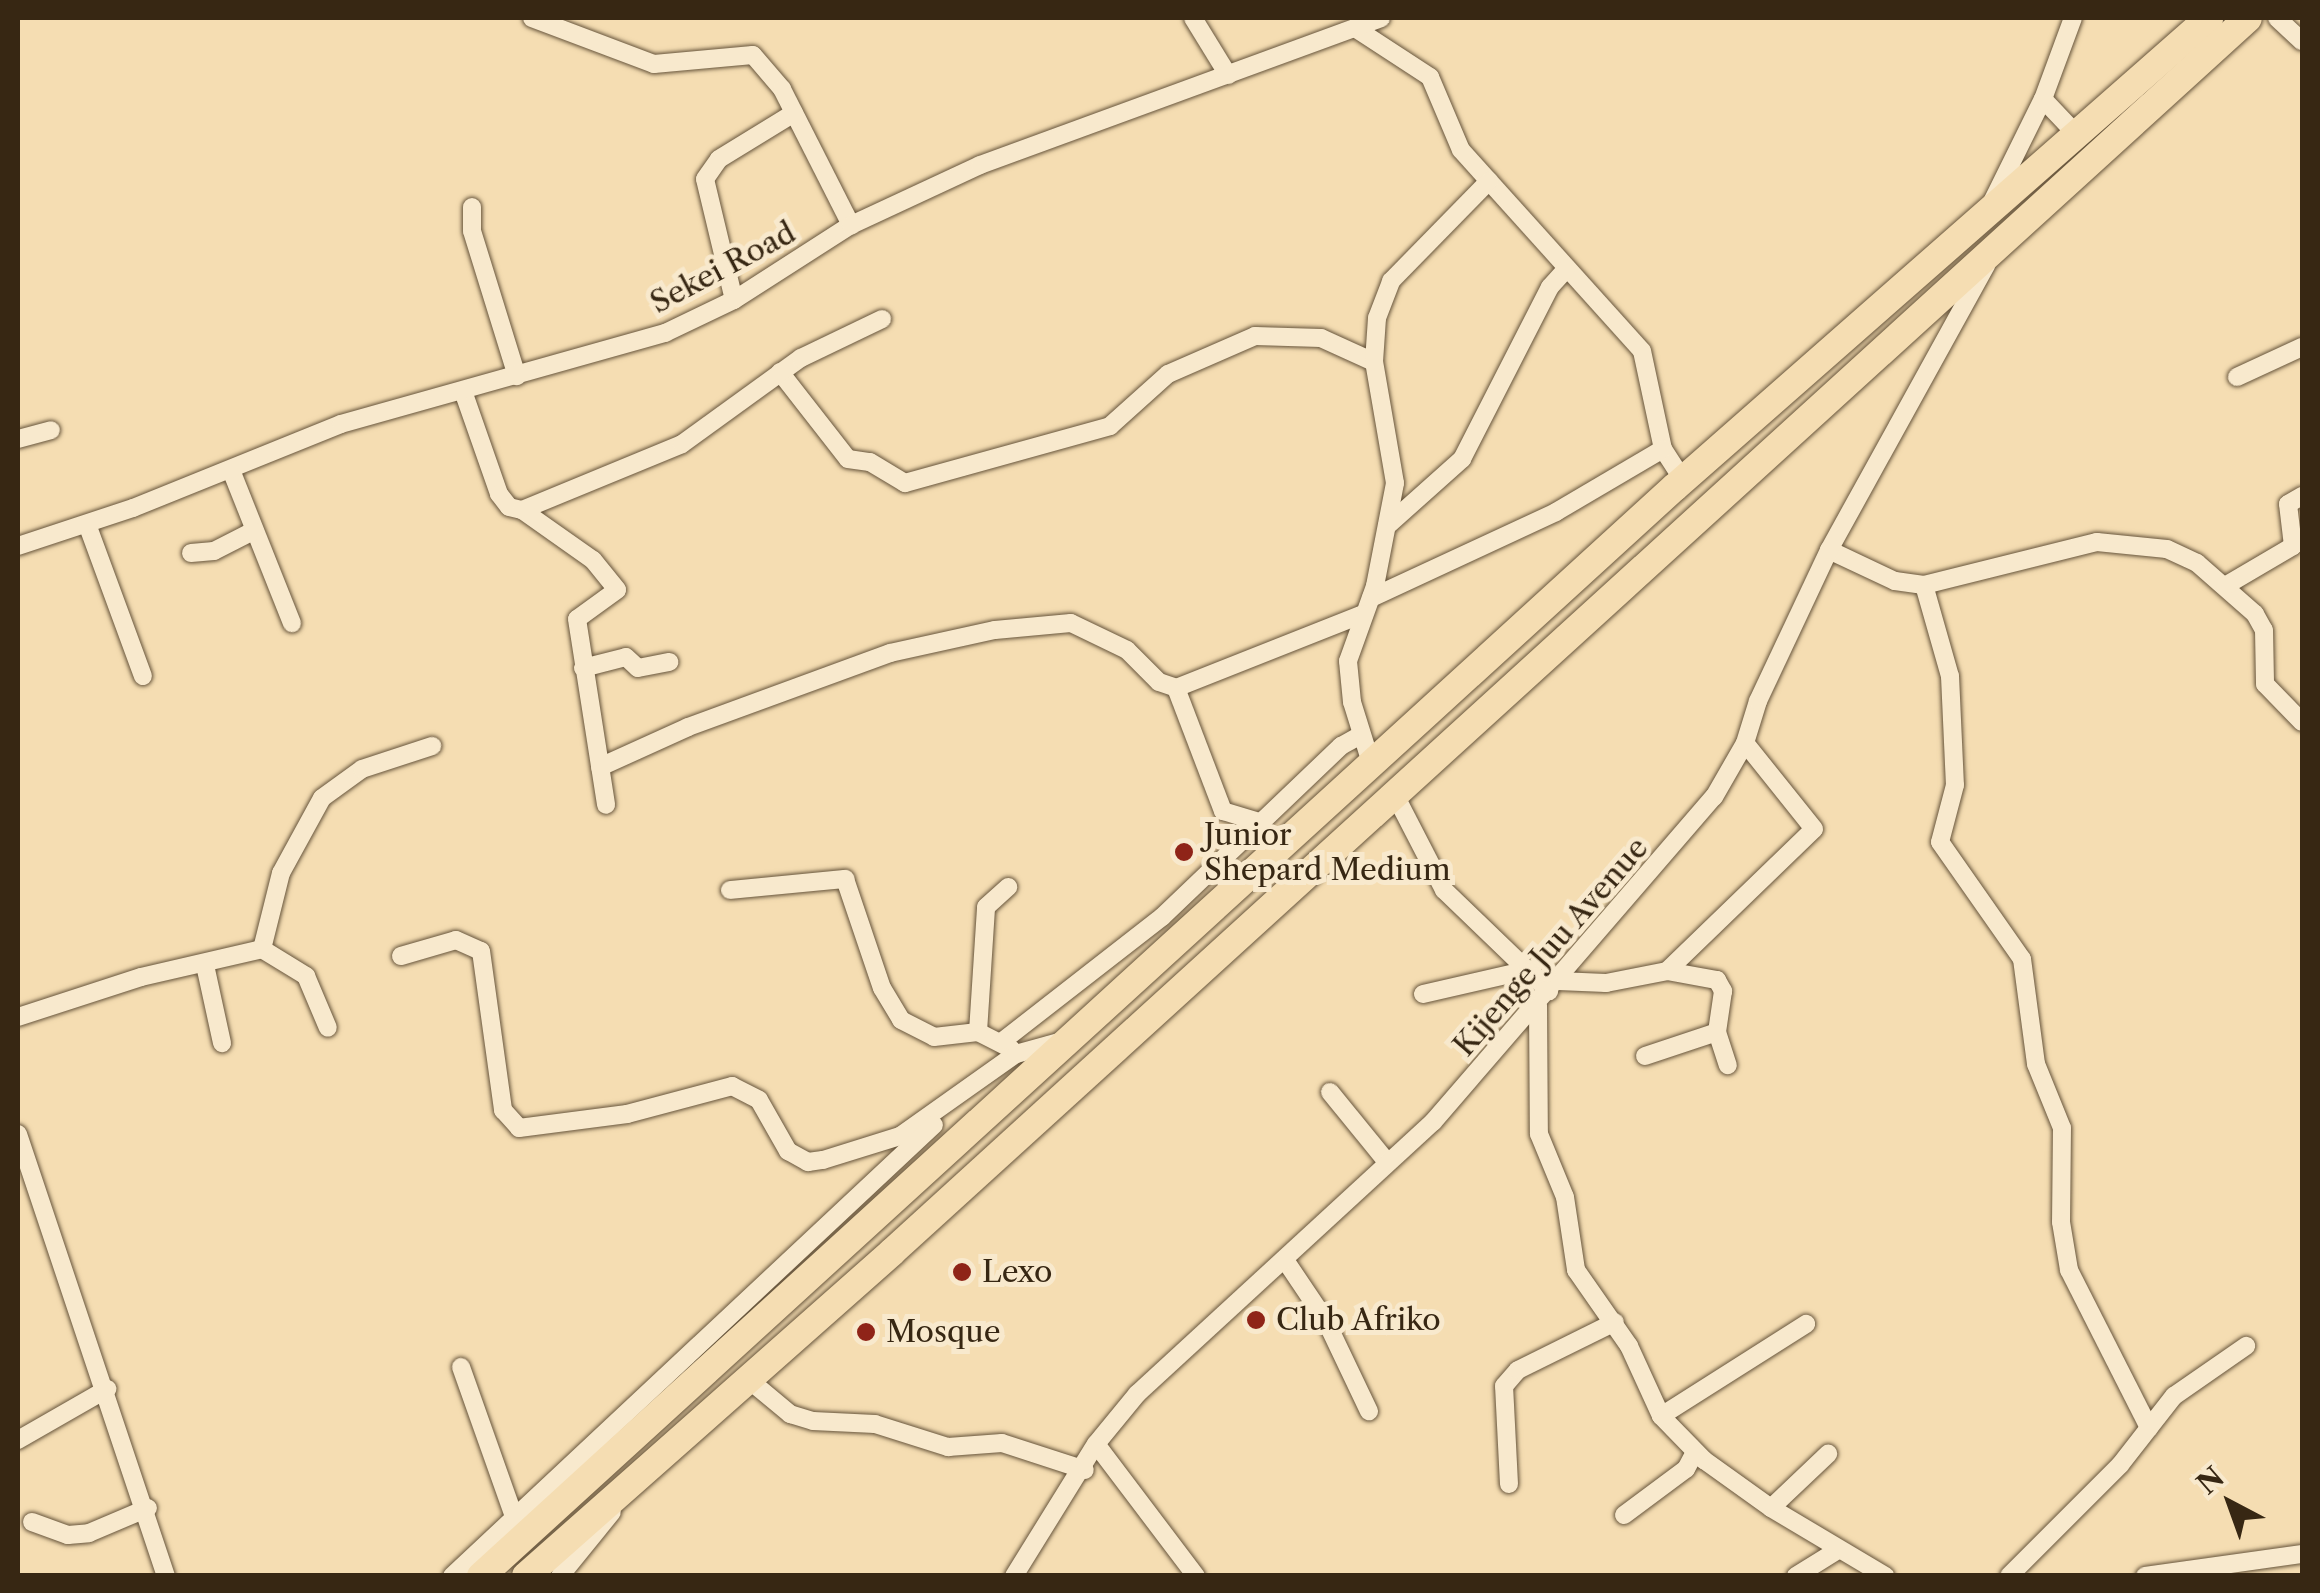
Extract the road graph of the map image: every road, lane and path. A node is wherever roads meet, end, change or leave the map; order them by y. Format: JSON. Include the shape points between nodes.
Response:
{"nodes":[{"id":1,"x":532,"y":18,"type":"edge"},
{"id":2,"x":1193,"y":18,"type":"edge"},
{"id":3,"x":1381,"y":18,"type":"edge"},
{"id":4,"x":2073,"y":18,"type":"edge"},
{"id":5,"x":2206,"y":18,"type":"edge"},
{"id":6,"x":2248,"y":18,"type":"edge"},
{"id":7,"x":2276,"y":18,"type":"edge"},
{"id":8,"x":1358,"y":30,"type":"junction"},
{"id":9,"x":2302,"y":41,"type":"edge"},
{"id":10,"x":1228,"y":74,"type":"junction"},
{"id":11,"x":2043,"y":99,"type":"junction"},
{"id":12,"x":794,"y":113,"type":"junction"},
{"id":13,"x":2078,"y":136,"type":"junction"},
{"id":14,"x":1489,"y":181,"type":"junction"},
{"id":15,"x":472,"y":207,"type":"dead end"},
{"id":16,"x":1983,"y":223,"type":"junction"},
{"id":17,"x":851,"y":225,"type":"junction"},
{"id":18,"x":1993,"y":254,"type":"junction"},
{"id":19,"x":1567,"y":268,"type":"junction"},
{"id":20,"x":734,"y":300,"type":"junction"},
{"id":21,"x":882,"y":320,"type":"dead end"},
{"id":22,"x":2302,"y":347,"type":"edge"},
{"id":23,"x":1374,"y":362,"type":"junction"},
{"id":24,"x":780,"y":372,"type":"junction"},
{"id":25,"x":517,"y":376,"type":"junction"},
{"id":26,"x":2237,"y":377,"type":"dead end"},
{"id":27,"x":463,"y":391,"type":"junction"},
{"id":28,"x":1753,"y":420,"type":"junction"},
{"id":29,"x":51,"y":430,"type":"dead end"},
{"id":30,"x":18,"y":439,"type":"edge"},
{"id":31,"x":1663,"y":450,"type":"junction"},
{"id":32,"x":1776,"y":450,"type":"junction"},
{"id":33,"x":231,"y":470,"type":"junction"},
{"id":34,"x":1679,"y":484,"type":"junction"},
{"id":35,"x":2302,"y":496,"type":"edge"},
{"id":36,"x":522,"y":510,"type":"junction"},
{"id":37,"x":1698,"y":520,"type":"junction"},
{"id":38,"x":87,"y":524,"type":"junction"},
{"id":39,"x":1386,"y":526,"type":"junction"},
{"id":40,"x":253,"y":531,"type":"junction"},
{"id":41,"x":18,"y":546,"type":"edge"},
{"id":42,"x":1829,"y":550,"type":"junction"},
{"id":43,"x":191,"y":552,"type":"dead end"},
{"id":44,"x":1924,"y":585,"type":"junction"},
{"id":45,"x":2225,"y":586,"type":"junction"},
{"id":46,"x":1367,"y":606,"type":"junction"},
{"id":47,"x":292,"y":623,"type":"dead end"},
{"id":48,"x":669,"y":662,"type":"dead end"},
{"id":49,"x":582,"y":668,"type":"junction"},
{"id":50,"x":143,"y":676,"type":"dead end"},
{"id":51,"x":1176,"y":688,"type":"junction"},
{"id":52,"x":2302,"y":722,"type":"edge"},
{"id":53,"x":1362,"y":735,"type":"junction"},
{"id":54,"x":1746,"y":743,"type":"junction"},
{"id":55,"x":432,"y":746,"type":"dead end"},
{"id":56,"x":1371,"y":764,"type":"junction"},
{"id":57,"x":600,"y":767,"type":"junction"},
{"id":58,"x":1395,"y":795,"type":"junction"},
{"id":59,"x":606,"y":805,"type":"dead end"},
{"id":60,"x":1260,"y":822,"type":"junction"},
{"id":61,"x":1008,"y":886,"type":"dead end"},
{"id":62,"x":730,"y":890,"type":"dead end"},
{"id":63,"x":262,"y":949,"type":"junction"},
{"id":64,"x":401,"y":956,"type":"dead end"},
{"id":65,"x":204,"y":965,"type":"junction"},
{"id":66,"x":1532,"y":969,"type":"junction"},
{"id":67,"x":1667,"y":971,"type":"junction"},
{"id":68,"x":1549,"y":992,"type":"junction"},
{"id":69,"x":1423,"y":994,"type":"dead end"},
{"id":70,"x":18,"y":1016,"type":"edge"},
{"id":71,"x":328,"y":1028,"type":"dead end"},
{"id":72,"x":978,"y":1032,"type":"junction"},
{"id":73,"x":1717,"y":1032,"type":"junction"},
{"id":74,"x":1070,"y":1038,"type":"junction"},
{"id":75,"x":222,"y":1043,"type":"dead end"},
{"id":76,"x":1010,"y":1047,"type":"junction"},
{"id":77,"x":1645,"y":1056,"type":"dead end"},
{"id":78,"x":1728,"y":1066,"type":"dead end"},
{"id":79,"x":972,"y":1090,"type":"junction"},
{"id":80,"x":1330,"y":1092,"type":"dead end"},
{"id":81,"x":18,"y":1134,"type":"edge"},
{"id":82,"x":1388,"y":1162,"type":"junction"},
{"id":83,"x":1285,"y":1260,"type":"junction"},
{"id":84,"x":1615,"y":1322,"type":"junction"},
{"id":85,"x":1806,"y":1324,"type":"dead end"},
{"id":86,"x":2246,"y":1346,"type":"dead end"},
{"id":87,"x":461,"y":1367,"type":"dead end"},
{"id":88,"x":748,"y":1378,"type":"junction"},
{"id":89,"x":107,"y":1389,"type":"junction"},
{"id":90,"x":1370,"y":1411,"type":"dead end"},
{"id":91,"x":1661,"y":1416,"type":"junction"},
{"id":92,"x":2149,"y":1428,"type":"junction"},
{"id":93,"x":18,"y":1440,"type":"edge"},
{"id":94,"x":1096,"y":1444,"type":"junction"},
{"id":95,"x":1695,"y":1452,"type":"junction"},
{"id":96,"x":1828,"y":1454,"type":"dead end"},
{"id":97,"x":646,"y":1469,"type":"junction"},
{"id":98,"x":1085,"y":1470,"type":"junction"},
{"id":99,"x":1509,"y":1484,"type":"dead end"},
{"id":100,"x":148,"y":1508,"type":"junction"},
{"id":101,"x":1771,"y":1508,"type":"junction"},
{"id":102,"x":1624,"y":1516,"type":"dead end"},
{"id":103,"x":514,"y":1517,"type":"junction"},
{"id":104,"x":32,"y":1522,"type":"dead end"},
{"id":105,"x":1838,"y":1550,"type":"junction"},
{"id":106,"x":2302,"y":1554,"type":"edge"},
{"id":107,"x":1192,"y":1569,"type":"edge"},
{"id":108,"x":166,"y":1576,"type":"edge"},
{"id":109,"x":452,"y":1576,"type":"edge"},
{"id":110,"x":481,"y":1576,"type":"edge"},
{"id":111,"x":526,"y":1576,"type":"edge"},
{"id":112,"x":560,"y":1576,"type":"edge"},
{"id":113,"x":1014,"y":1576,"type":"edge"},
{"id":114,"x":1173,"y":1576,"type":"edge"},
{"id":115,"x":1796,"y":1576,"type":"edge"},
{"id":116,"x":1885,"y":1576,"type":"edge"},
{"id":117,"x":2009,"y":1576,"type":"edge"},
{"id":118,"x":2145,"y":1576,"type":"edge"}],
"edges":[{"from":1,"to":12,"type":"street","via":[[654,64],[753,55],[773,74]]},
{"from":2,"to":10,"type":"street"},
{"from":3,"to":8,"type":"street","name":"Sekei Road"},
{"from":4,"to":11,"type":"street"},
{"from":5,"to":13,"type":"highway"},
{"from":6,"to":18,"type":"highway"},
{"from":7,"to":9,"type":"street"},
{"from":8,"to":10,"type":"street","name":"Sekei Road"},
{"from":8,"to":14,"type":"street","via":[[1430,76],[1461,150]]},
{"from":10,"to":17,"type":"street","name":"Sekei Road","via":[[980,165]]},
{"from":11,"to":13,"type":"street"},
{"from":11,"to":16,"type":"street"},
{"from":12,"to":17,"type":"street"},
{"from":12,"to":20,"type":"street","via":[[719,159],[705,179]]},
{"from":13,"to":16,"type":"highway"},
{"from":14,"to":19,"type":"street"},
{"from":14,"to":23,"type":"street","via":[[1391,281],[1377,318]]},
{"from":15,"to":25,"type":"street","via":[[474,238]]},
{"from":16,"to":28,"type":"highway"},
{"from":17,"to":20,"type":"street","name":"Sekei Road"},
{"from":18,"to":32,"type":"highway"},
{"from":18,"to":42,"type":"street","name":"Kijenge Juu Avenue"},
{"from":19,"to":31,"type":"street","via":[[1643,354]]},
{"from":19,"to":39,"type":"street","via":[[1550,286],[1462,459]]},
{"from":20,"to":25,"type":"street","name":"Sekei Road","via":[[664,332]]},
{"from":21,"to":24,"type":"street"},
{"from":22,"to":26,"type":"street"},
{"from":23,"to":24,"type":"street","via":[[1321,338],[1255,336],[1168,374],[1110,426],[905,483],[866,460],[848,459]]},
{"from":23,"to":39,"type":"street","via":[[1396,464]]},
{"from":24,"to":36,"type":"street","via":[[682,444]]},
{"from":25,"to":27,"type":"street","name":"Sekei Road"},
{"from":27,"to":33,"type":"street","name":"Sekei Road","via":[[341,424]]},
{"from":27,"to":36,"type":"street","via":[[499,494],[508,507]]},
{"from":28,"to":32,"type":"highway"},
{"from":28,"to":34,"type":"highway"},
{"from":29,"to":30,"type":"street"},
{"from":31,"to":34,"type":"street"},
{"from":31,"to":46,"type":"street"},
{"from":32,"to":37,"type":"highway"},
{"from":33,"to":38,"type":"street","name":"Sekei Road"},
{"from":33,"to":40,"type":"street"},
{"from":34,"to":37,"type":"highway"},
{"from":34,"to":56,"type":"highway"},
{"from":35,"to":45,"type":"street","via":[[2288,504],[2292,546]]},
{"from":36,"to":49,"type":"street","via":[[594,560],[616,586],[615,596],[578,616]]},
{"from":37,"to":58,"type":"highway"},
{"from":38,"to":41,"type":"street","name":"Sekei Road"},
{"from":38,"to":50,"type":"street"},
{"from":39,"to":46,"type":"street"},
{"from":40,"to":43,"type":"street","via":[[214,551]]},
{"from":40,"to":47,"type":"street"},
{"from":42,"to":44,"type":"street"},
{"from":42,"to":54,"type":"street","name":"Kijenge Juu Avenue","via":[[1778,654]]},
{"from":44,"to":45,"type":"street","via":[[2120,540],[2184,556]]},
{"from":44,"to":92,"type":"street","via":[[1950,676],[1955,785],[1940,842],[2022,959],[2036,1064],[2062,1128],[2061,1222],[2069,1270]]},
{"from":45,"to":52,"type":"street","via":[[2264,630],[2271,695]]},
{"from":46,"to":51,"type":"street"},
{"from":46,"to":53,"type":"street","via":[[1348,662]]},
{"from":48,"to":49,"type":"street","via":[[638,668],[626,657]]},
{"from":49,"to":57,"type":"street"},
{"from":51,"to":57,"type":"street","via":[[1072,622],[1034,623],[890,653],[688,727]]},
{"from":51,"to":60,"type":"street","via":[[1223,811]]},
{"from":53,"to":56,"type":"street"},
{"from":53,"to":60,"type":"street","via":[[1345,742]]},
{"from":54,"to":67,"type":"street","via":[[1814,830]]},
{"from":54,"to":68,"type":"street","name":"Kijenge Juu Avenue","via":[[1702,813]]},
{"from":55,"to":63,"type":"street","via":[[362,769],[329,790],[281,873]]},
{"from":56,"to":74,"type":"highway"},
{"from":57,"to":59,"type":"street"},
{"from":58,"to":66,"type":"street","via":[[1444,890]]},
{"from":58,"to":88,"type":"highway"},
{"from":60,"to":76,"type":"street"},
{"from":61,"to":72,"type":"street","via":[[986,907]]},
{"from":62,"to":72,"type":"street","via":[[844,878],[882,988],[901,1020],[934,1037]]},
{"from":63,"to":65,"type":"street"},
{"from":63,"to":71,"type":"street","via":[[306,976]]},
{"from":64,"to":79,"type":"street","via":[[456,940],[482,951],[503,1110],[519,1128],[627,1114],[732,1086],[760,1100],[788,1151],[808,1162],[900,1136]]},
{"from":65,"to":70,"type":"street","via":[[141,976]]},
{"from":65,"to":75,"type":"street"},
{"from":66,"to":68,"type":"street"},
{"from":66,"to":69,"type":"street"},
{"from":67,"to":68,"type":"street"},
{"from":67,"to":73,"type":"street","via":[[1721,984]]},
{"from":68,"to":82,"type":"street","name":"Kijenge Juu Avenue"},
{"from":68,"to":84,"type":"street","via":[[1540,1134],[1565,1197],[1576,1270]]},
{"from":72,"to":76,"type":"street"},
{"from":73,"to":77,"type":"street"},
{"from":73,"to":78,"type":"street"},
{"from":74,"to":76,"type":"street"},
{"from":74,"to":110,"type":"highway"},
{"from":76,"to":79,"type":"street"},
{"from":79,"to":103,"type":"street"},
{"from":80,"to":82,"type":"street"},
{"from":81,"to":89,"type":"street"},
{"from":82,"to":83,"type":"street","name":"Kijenge Juu Avenue"},
{"from":83,"to":90,"type":"street","via":[[1326,1321]]},
{"from":83,"to":94,"type":"street","name":"Kijenge Juu Avenue","via":[[1137,1394]]},
{"from":84,"to":91,"type":"street"},
{"from":84,"to":99,"type":"street","via":[[1518,1370],[1504,1386]]},
{"from":85,"to":91,"type":"street"},
{"from":86,"to":92,"type":"street","via":[[2174,1396]]},
{"from":87,"to":103,"type":"street"},
{"from":88,"to":97,"type":"highway"},
{"from":88,"to":98,"type":"street","via":[[790,1414],[813,1421],[875,1424],[948,1447],[1002,1443]]},
{"from":89,"to":93,"type":"street"},
{"from":89,"to":100,"type":"street"},
{"from":91,"to":95,"type":"street"},
{"from":92,"to":117,"type":"street"},
{"from":94,"to":98,"type":"street","name":"Kijenge Juu Avenue"},
{"from":94,"to":107,"type":"street"},
{"from":95,"to":101,"type":"street"},
{"from":95,"to":102,"type":"street","via":[[1686,1470]]},
{"from":96,"to":101,"type":"street"},
{"from":97,"to":111,"type":"highway"},
{"from":97,"to":112,"type":"street"},
{"from":98,"to":113,"type":"street","name":"Kijenge Juu Avenue"},
{"from":100,"to":104,"type":"street","via":[[89,1533],[68,1535]]},
{"from":100,"to":108,"type":"street"},
{"from":101,"to":105,"type":"street"},
{"from":103,"to":109,"type":"street"},
{"from":105,"to":115,"type":"street"},
{"from":105,"to":116,"type":"street"},
{"from":106,"to":118,"type":"street"},
{"from":107,"to":114,"type":"street"}]}
